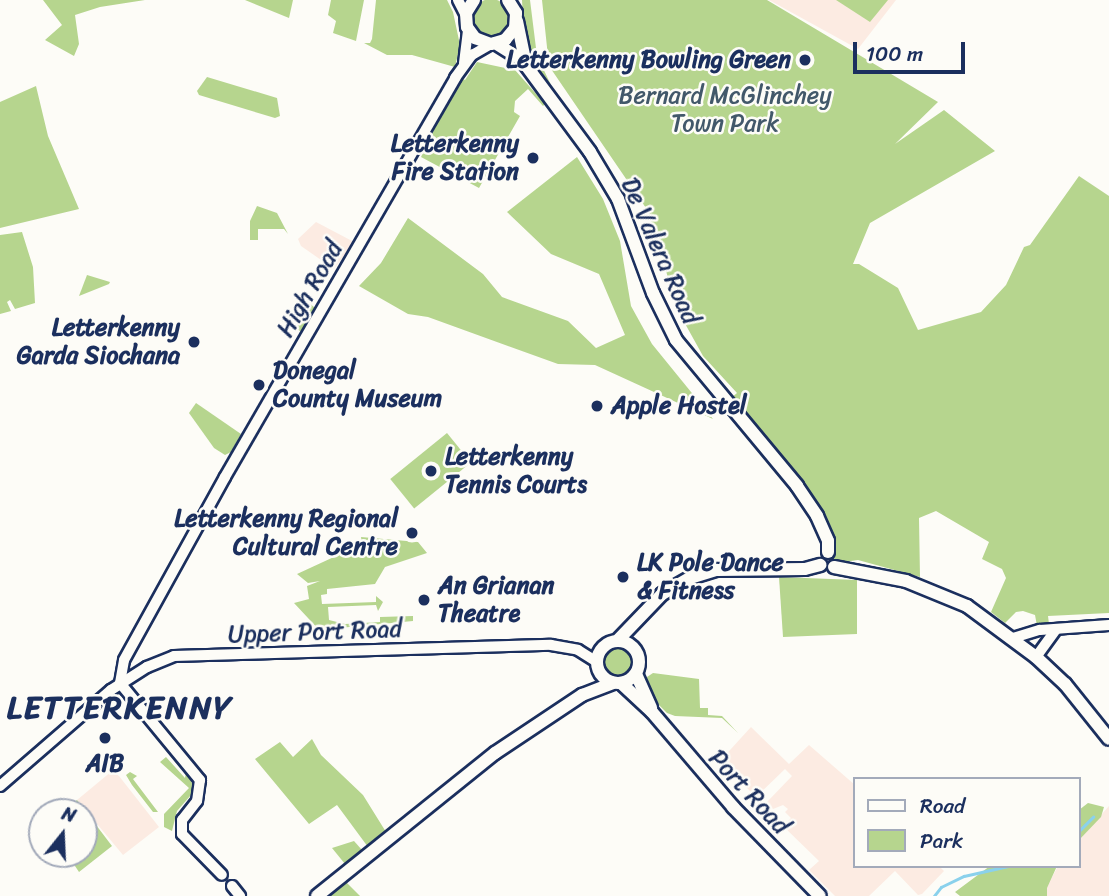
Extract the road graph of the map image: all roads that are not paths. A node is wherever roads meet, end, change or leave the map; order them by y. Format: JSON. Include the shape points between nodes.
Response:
{"nodes":[{"id":1,"x":458,"y":0,"type":"edge"},
{"id":2,"x":474,"y":0,"type":"edge"},
{"id":3,"x":508,"y":0,"type":"edge"},
{"id":4,"x":516,"y":10,"type":"edge"},
{"id":5,"x":466,"y":16,"type":"junction"},
{"id":6,"x":468,"y":29,"type":"junction"},
{"id":7,"x":493,"y":44,"type":"junction"},
{"id":8,"x":463,"y":65,"type":"junction"},
{"id":9,"x":526,"y":65,"type":"junction"},
{"id":10,"x":828,"y":552,"type":"junction"},
{"id":11,"x":820,"y":565,"type":"junction"},
{"id":12,"x":834,"y":566,"type":"junction"},
{"id":13,"x":644,"y":614,"type":"junction"},
{"id":14,"x":1109,"y":625,"type":"edge"},
{"id":15,"x":1056,"y":629,"type":"junction"},
{"id":16,"x":1013,"y":638,"type":"junction"},
{"id":17,"x":617,"y":641,"type":"junction"},
{"id":18,"x":635,"y":650,"type":"junction"},
{"id":19,"x":1036,"y":657,"type":"junction"},
{"id":20,"x":598,"y":667,"type":"junction"},
{"id":21,"x":636,"y":674,"type":"junction"},
{"id":22,"x":120,"y":683,"type":"junction"},
{"id":23,"x":617,"y":683,"type":"junction"},
{"id":24,"x":582,"y":695,"type":"junction"},
{"id":25,"x":652,"y":712,"type":"junction"},
{"id":26,"x":1109,"y":739,"type":"edge"},
{"id":27,"x":0,"y":786,"type":"edge"},
{"id":28,"x":222,"y":875,"type":"dead end"},
{"id":29,"x":232,"y":886,"type":"dead end"},
{"id":30,"x":240,"y":896,"type":"edge"},
{"id":31,"x":317,"y":896,"type":"edge"},
{"id":32,"x":820,"y":896,"type":"edge"}],
"edges":[{"from":1,"to":5,"type":"street"},
{"from":2,"to":5,"type":"main road"},
{"from":3,"to":4,"type":"main road"},
{"from":4,"to":7,"type":"main road","via":[[510,35]]},
{"from":4,"to":9,"type":"main road"},
{"from":5,"to":6,"type":"main road"},
{"from":6,"to":7,"type":"main road","via":[[475,38]]},
{"from":6,"to":8,"type":"street"},
{"from":7,"to":8,"type":"street"},
{"from":7,"to":9,"type":"main road","via":[[514,53]]},
{"from":8,"to":22,"type":"street","name":"High Road","via":[[225,477],[124,660]]},
{"from":9,"to":10,"type":"main road","name":"De Valera Road","via":[[563,112],[618,199],[676,340],[797,486],[817,516]]},
{"from":10,"to":11,"type":"main road","via":[[820,557]]},
{"from":10,"to":12,"type":"main road","via":[[836,557]]},
{"from":11,"to":12,"type":"main road"},
{"from":11,"to":13,"type":"main road","via":[[703,573],[669,589]]},
{"from":12,"to":16,"type":"main road","via":[[887,576],[950,597]]},
{"from":13,"to":17,"type":"main road"},
{"from":13,"to":18,"type":"main road","via":[[636,629]]},
{"from":14,"to":15,"type":"street"},
{"from":15,"to":16,"type":"street"},
{"from":15,"to":19,"type":"street"},
{"from":16,"to":19,"type":"main road"},
{"from":17,"to":18,"type":"main road"},
{"from":17,"to":20,"type":"main road","via":[[602,649]]},
{"from":18,"to":21,"type":"main road","via":[[640,664]]},
{"from":19,"to":26,"type":"main road","via":[[1065,684]]},
{"from":20,"to":22,"type":"street","name":"Upper Port Road","via":[[578,650],[551,645],[191,655],[165,659]]},
{"from":20,"to":23,"type":"main road"},
{"from":20,"to":24,"type":"main road"},
{"from":21,"to":23,"type":"main road"},
{"from":21,"to":25,"type":"main road","name":"Port Road"},
{"from":22,"to":27,"type":"street","name":"Upper Port Road"},
{"from":22,"to":28,"type":"street","via":[[200,780],[197,802],[182,820],[182,834]]},
{"from":23,"to":24,"type":"main road"},
{"from":23,"to":25,"type":"main road","name":"Port Road"},
{"from":24,"to":31,"type":"main road","via":[[495,753]]},
{"from":25,"to":32,"type":"main road","name":"Port Road","via":[[706,778]]},
{"from":29,"to":30,"type":"street"}]}
